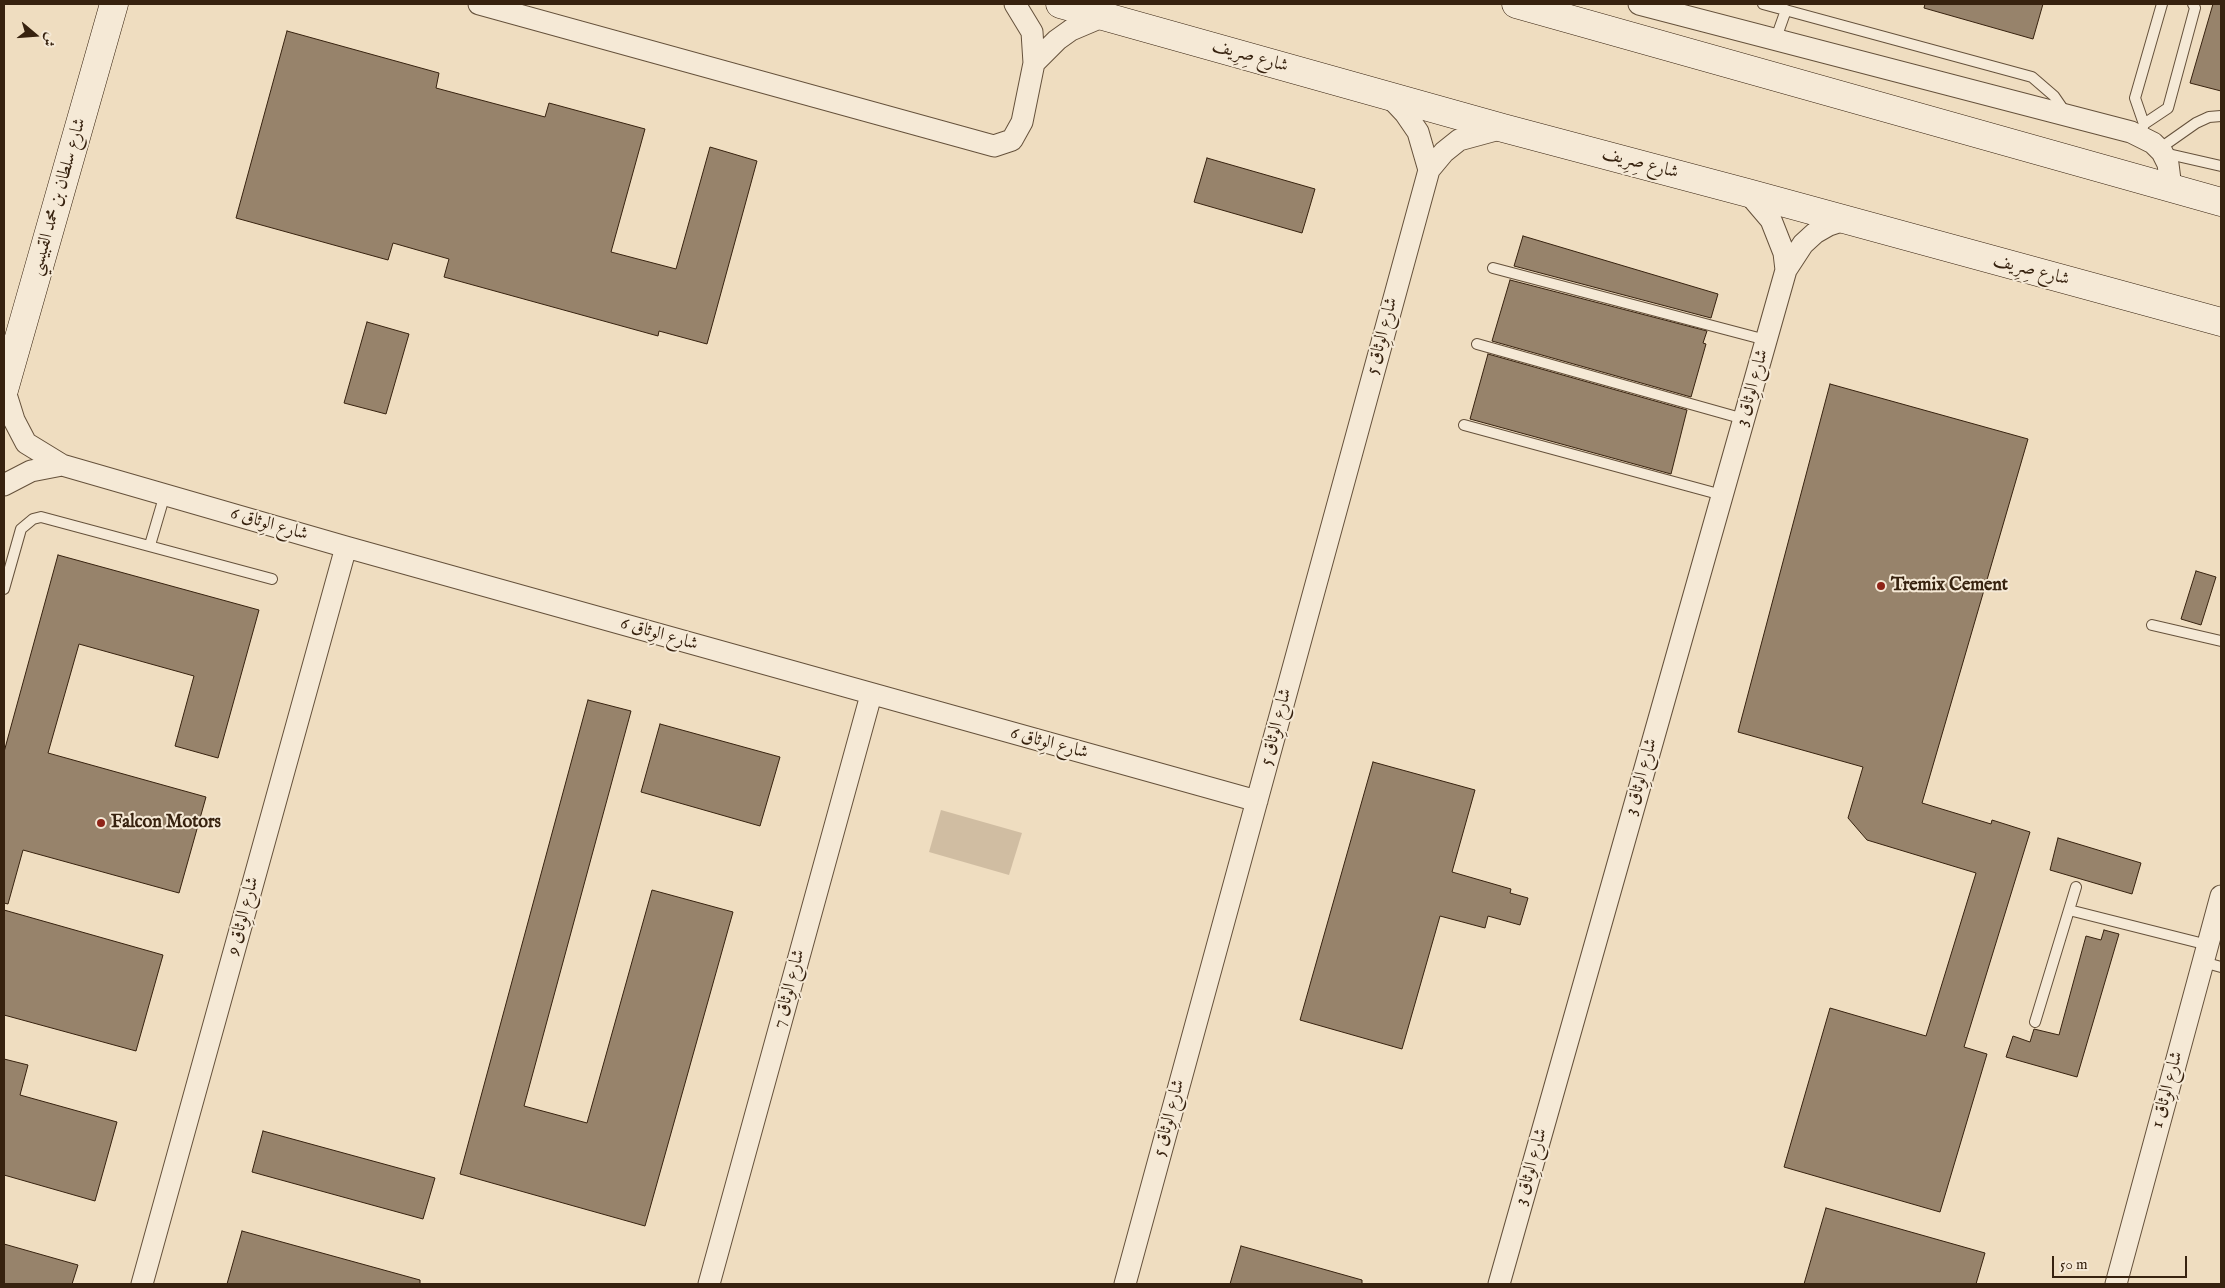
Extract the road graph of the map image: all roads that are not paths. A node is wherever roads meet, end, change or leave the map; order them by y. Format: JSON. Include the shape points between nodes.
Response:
{"nodes":[{"id":1,"x":114,"y":4,"type":"edge"},
{"id":2,"x":484,"y":4,"type":"edge"},
{"id":3,"x":1015,"y":4,"type":"edge"},
{"id":4,"x":1060,"y":4,"type":"edge"},
{"id":5,"x":1516,"y":4,"type":"edge"},
{"id":6,"x":1639,"y":4,"type":"edge"},
{"id":7,"x":1763,"y":4,"type":"edge"},
{"id":8,"x":2162,"y":4,"type":"edge"},
{"id":9,"x":2193,"y":4,"type":"edge"},
{"id":10,"x":1786,"y":10,"type":"junction"},
{"id":11,"x":1104,"y":16,"type":"junction"},
{"id":12,"x":1775,"y":41,"type":"junction"},
{"id":13,"x":1034,"y":63,"type":"junction"},
{"id":14,"x":1389,"y":96,"type":"junction"},
{"id":15,"x":2067,"y":115,"type":"junction"},
{"id":16,"x":2221,"y":116,"type":"edge"},
{"id":17,"x":1503,"y":128,"type":"junction"},
{"id":18,"x":2142,"y":129,"type":"junction"},
{"id":19,"x":2160,"y":151,"type":"junction"},
{"id":20,"x":2221,"y":166,"type":"edge"},
{"id":21,"x":1429,"y":170,"type":"junction"},
{"id":22,"x":2171,"y":188,"type":"junction"},
{"id":23,"x":1748,"y":193,"type":"junction"},
{"id":24,"x":2221,"y":202,"type":"edge"},
{"id":25,"x":1844,"y":220,"type":"junction"},
{"id":26,"x":1493,"y":268,"type":"dead end"},
{"id":27,"x":1786,"y":270,"type":"junction"},
{"id":28,"x":2221,"y":322,"type":"edge"},
{"id":29,"x":1766,"y":340,"type":"junction"},
{"id":30,"x":1477,"y":344,"type":"dead end"},
{"id":31,"x":4,"y":389,"type":"edge"},
{"id":32,"x":1744,"y":418,"type":"junction"},
{"id":33,"x":1464,"y":425,"type":"dead end"},
{"id":34,"x":62,"y":465,"type":"junction"},
{"id":35,"x":4,"y":485,"type":"edge"},
{"id":36,"x":165,"y":494,"type":"junction"},
{"id":37,"x":1722,"y":495,"type":"junction"},
{"id":38,"x":150,"y":545,"type":"junction"},
{"id":39,"x":346,"y":547,"type":"junction"},
{"id":40,"x":272,"y":579,"type":"dead end"},
{"id":41,"x":4,"y":589,"type":"edge"},
{"id":42,"x":2152,"y":625,"type":"dead end"},
{"id":43,"x":2221,"y":641,"type":"edge"},
{"id":44,"x":871,"y":695,"type":"junction"},
{"id":45,"x":1257,"y":801,"type":"junction"},
{"id":46,"x":2076,"y":887,"type":"dead end"},
{"id":47,"x":2221,"y":896,"type":"edge"},
{"id":48,"x":2069,"y":910,"type":"junction"},
{"id":49,"x":2210,"y":958,"type":"edge"},
{"id":50,"x":2035,"y":1022,"type":"dead end"},
{"id":51,"x":142,"y":1284,"type":"edge"},
{"id":52,"x":709,"y":1284,"type":"edge"},
{"id":53,"x":1125,"y":1284,"type":"edge"},
{"id":54,"x":1498,"y":1284,"type":"edge"},
{"id":55,"x":2116,"y":1284,"type":"edge"}],
"edges":[{"from":1,"to":31,"type":"street","name":"شارع سلطان بن محمد القبيسي"},
{"from":2,"to":13,"type":"street","via":[[994,146],[1012,140],[1022,122]]},
{"from":3,"to":13,"type":"street","via":[[1032,32]]},
{"from":4,"to":11,"type":"street","name":"شارع صِرِيف"},
{"from":5,"to":22,"type":"street"},
{"from":6,"to":12,"type":"street"},
{"from":7,"to":10,"type":"lane"},
{"from":8,"to":18,"type":"lane","via":[[2135,98]]},
{"from":9,"to":18,"type":"lane","via":[[2195,8],[2168,108]]},
{"from":10,"to":12,"type":"lane"},
{"from":10,"to":15,"type":"lane","via":[[2032,77],[2054,96]]},
{"from":11,"to":13,"type":"street","via":[[1071,30]]},
{"from":11,"to":14,"type":"street","name":"شارع صِرِيف"},
{"from":12,"to":15,"type":"street"},
{"from":14,"to":17,"type":"street","name":"شارع صِرِيف"},
{"from":14,"to":21,"type":"street","via":[[1418,132]]},
{"from":15,"to":18,"type":"street"},
{"from":16,"to":19,"type":"lane","via":[[2196,123]]},
{"from":17,"to":21,"type":"street","name":"شارع الوِثاق 5","via":[[1459,140]]},
{"from":17,"to":23,"type":"street","name":"شارع صِرِيف"},
{"from":18,"to":19,"type":"street"},
{"from":19,"to":20,"type":"lane"},
{"from":19,"to":22,"type":"street","via":[[2168,164]]},
{"from":21,"to":45,"type":"street","name":"شارع الوِثاق 5"},
{"from":22,"to":24,"type":"street"},
{"from":23,"to":25,"type":"street","name":"شارع صِرِيف"},
{"from":23,"to":27,"type":"street","name":"شارع الوِثاق 3","via":[[1761,205],[1775,228]]},
{"from":25,"to":27,"type":"street","name":"شارع الوِثاق 3","via":[[1809,238]]},
{"from":25,"to":28,"type":"street","name":"شارع صِرِيف"},
{"from":26,"to":29,"type":"lane"},
{"from":27,"to":29,"type":"street","name":"شارع الوِثاق 3"},
{"from":29,"to":32,"type":"street","name":"شارع الوِثاق 3"},
{"from":30,"to":32,"type":"lane"},
{"from":31,"to":34,"type":"street","name":"شارع الوِثاق 6","via":[[26,443]]},
{"from":32,"to":37,"type":"street","name":"شارع الوِثاق 3"},
{"from":33,"to":37,"type":"lane"},
{"from":34,"to":35,"type":"street","name":"شارع الوِثاق 6","via":[[30,472]]},
{"from":34,"to":36,"type":"street","name":"شارع الوِثاق 6"},
{"from":36,"to":38,"type":"lane"},
{"from":36,"to":39,"type":"street","name":"شارع الوِثاق 6"},
{"from":37,"to":54,"type":"street","name":"شارع الوِثاق 3"},
{"from":38,"to":40,"type":"lane"},
{"from":38,"to":41,"type":"lane","via":[[50,517],[33,519],[21,529]]},
{"from":39,"to":44,"type":"street","name":"شارع الوِثاق 6"},
{"from":39,"to":51,"type":"street","name":"شارع الوِثاق 9"},
{"from":42,"to":43,"type":"lane"},
{"from":44,"to":45,"type":"street","name":"شارع الوِثاق 6"},
{"from":44,"to":52,"type":"street","name":"شارع الوِثاق 7"},
{"from":45,"to":53,"type":"street","name":"شارع الوِثاق 5"},
{"from":46,"to":48,"type":"lane"},
{"from":47,"to":49,"type":"street","name":"شارع الوِثاق 1"},
{"from":48,"to":49,"type":"lane"},
{"from":48,"to":50,"type":"lane"},
{"from":49,"to":55,"type":"street","name":"شارع الوِثاق 1"}]}
